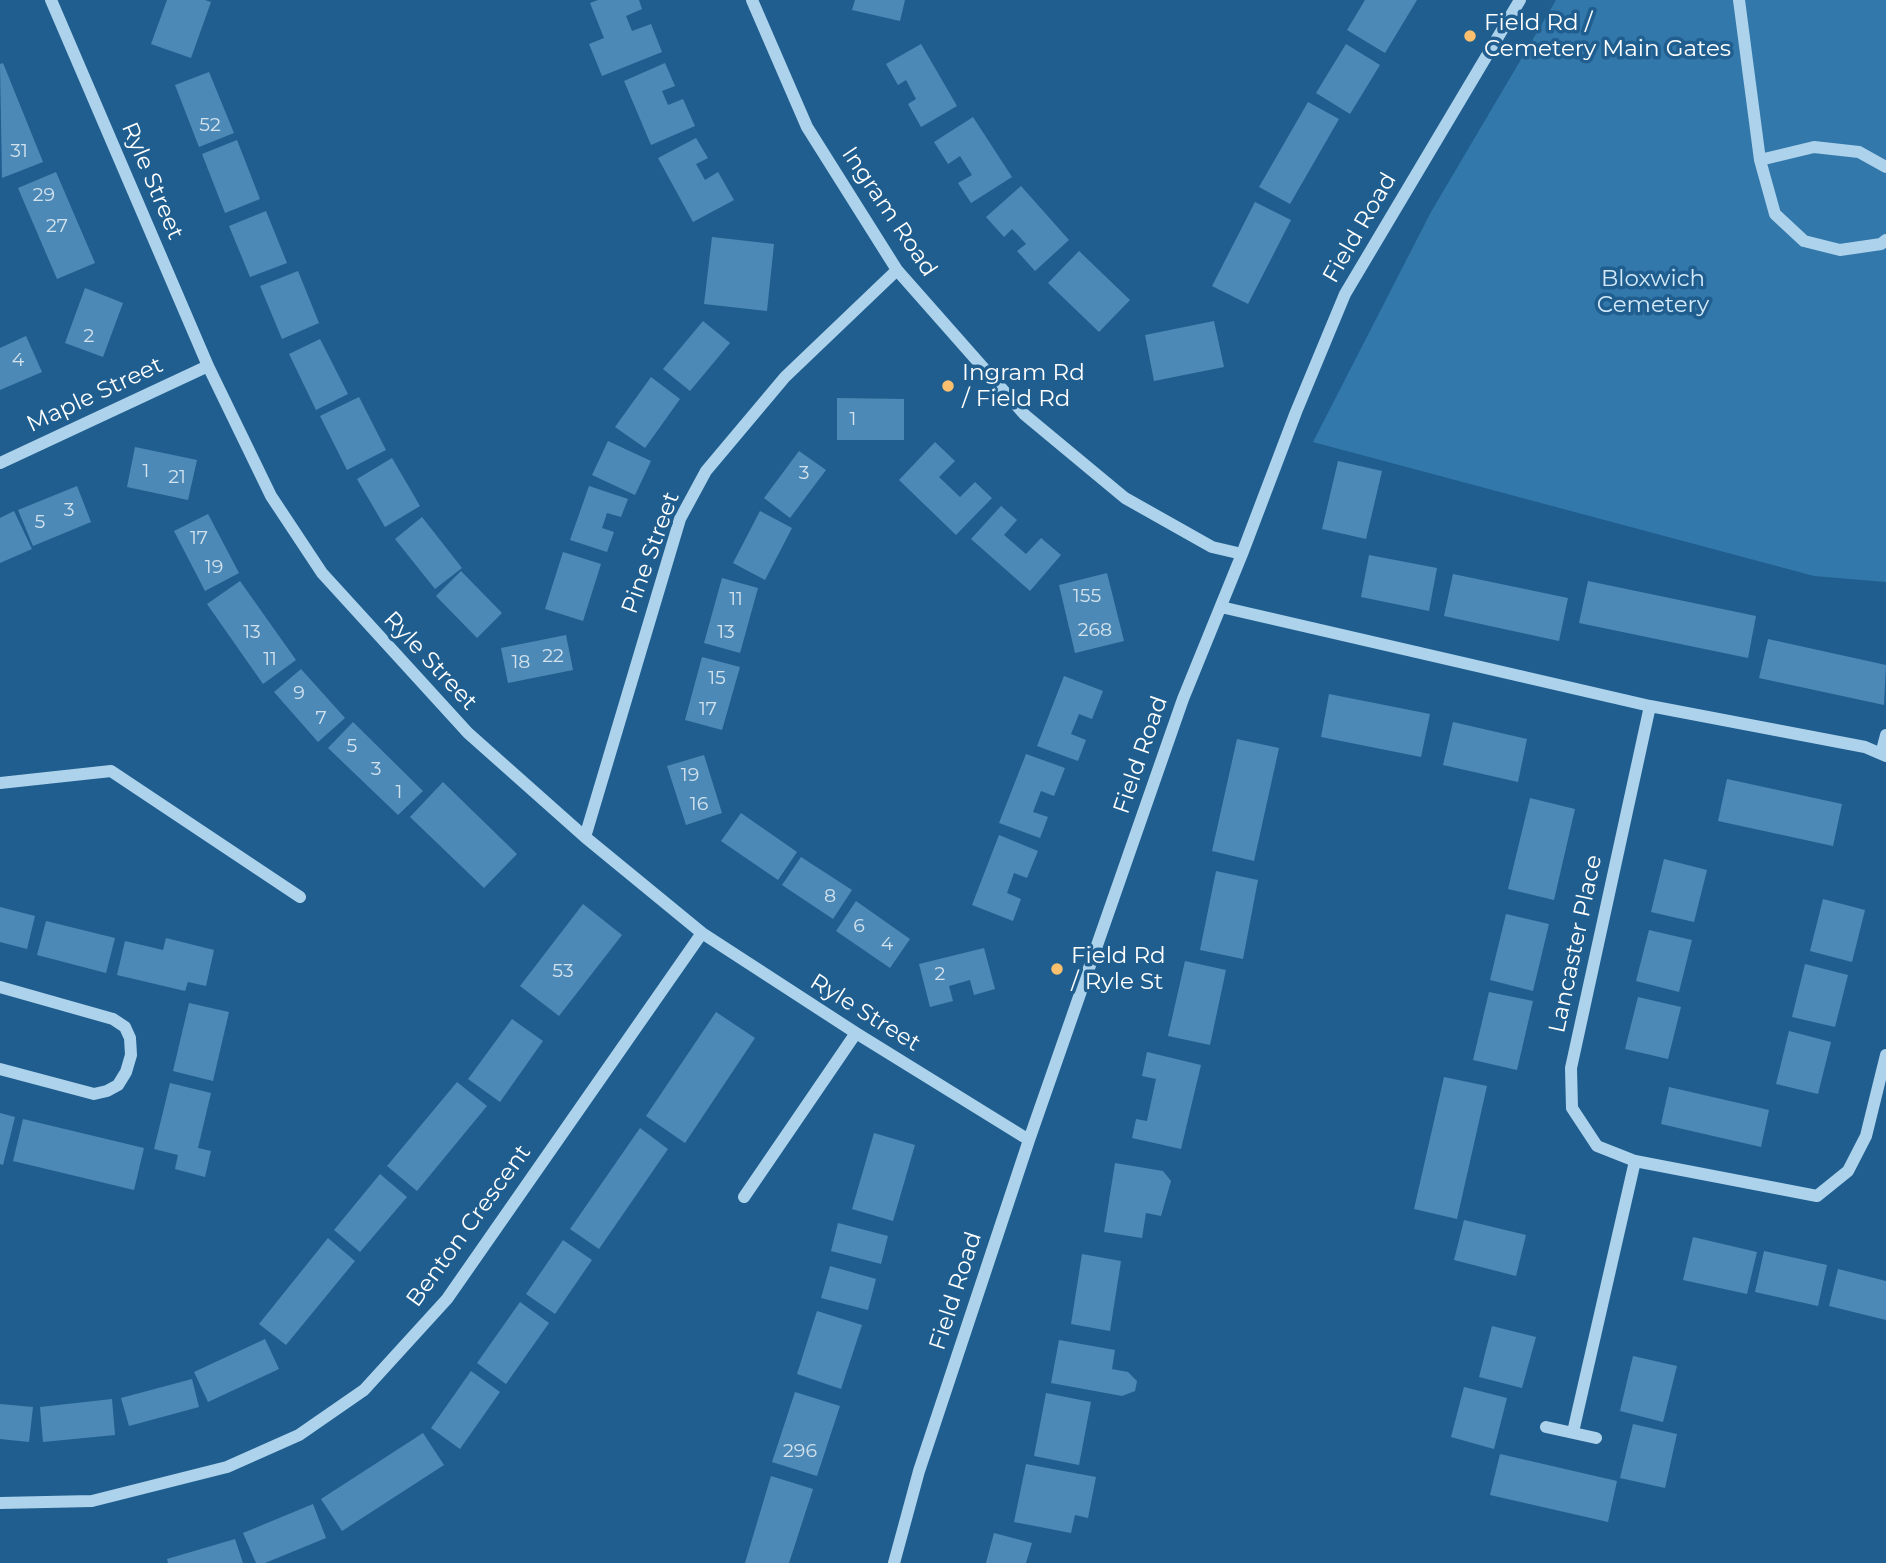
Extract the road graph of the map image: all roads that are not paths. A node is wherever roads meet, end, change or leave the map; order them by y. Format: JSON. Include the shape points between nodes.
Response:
{"nodes":[{"id":1,"x":51,"y":0,"type":"edge"},
{"id":2,"x":752,"y":0,"type":"edge"},
{"id":3,"x":1520,"y":0,"type":"edge"},
{"id":4,"x":1739,"y":0,"type":"edge"},
{"id":5,"x":1760,"y":160,"type":"junction"},
{"id":6,"x":1886,"y":167,"type":"edge"},
{"id":7,"x":1886,"y":240,"type":"edge"},
{"id":8,"x":897,"y":270,"type":"junction"},
{"id":9,"x":208,"y":366,"type":"junction"},
{"id":10,"x":0,"y":463,"type":"edge"},
{"id":11,"x":1242,"y":554,"type":"junction"},
{"id":12,"x":1221,"y":607,"type":"junction"},
{"id":13,"x":1650,"y":706,"type":"junction"},
{"id":14,"x":1886,"y":735,"type":"edge"},
{"id":15,"x":1884,"y":755,"type":"edge"},
{"id":16,"x":0,"y":783,"type":"edge"},
{"id":17,"x":585,"y":837,"type":"junction"},
{"id":18,"x":300,"y":897,"type":"dead end"},
{"id":19,"x":702,"y":933,"type":"junction"},
{"id":20,"x":0,"y":987,"type":"edge"},
{"id":21,"x":856,"y":1033,"type":"junction"},
{"id":22,"x":1886,"y":1055,"type":"edge"},
{"id":23,"x":0,"y":1069,"type":"edge"},
{"id":24,"x":1029,"y":1140,"type":"junction"},
{"id":25,"x":1635,"y":1161,"type":"junction"},
{"id":26,"x":744,"y":1197,"type":"dead end"},
{"id":27,"x":1546,"y":1427,"type":"dead end"},
{"id":28,"x":1573,"y":1432,"type":"junction"},
{"id":29,"x":1595,"y":1438,"type":"dead end"},
{"id":30,"x":0,"y":1503,"type":"edge"},
{"id":31,"x":894,"y":1563,"type":"edge"}],
"edges":[{"from":1,"to":9,"type":"street","name":"Ryle Street"},
{"from":2,"to":8,"type":"street","name":"Ingram Road","via":[[807,127]]},
{"from":3,"to":11,"type":"street","name":"Field Road","via":[[1345,294]]},
{"from":4,"to":5,"type":"street"},
{"from":5,"to":6,"type":"street","via":[[1814,147],[1858,152]]},
{"from":5,"to":7,"type":"street","via":[[1775,215],[1804,241],[1840,250]]},
{"from":8,"to":11,"type":"street","name":"Ingram Road","via":[[1025,415],[1125,498],[1212,547]]},
{"from":8,"to":17,"type":"street","name":"Pine Street","via":[[785,377],[706,471],[680,519]]},
{"from":9,"to":10,"type":"street","name":"Maple Street"},
{"from":9,"to":17,"type":"street","name":"Ryle Street","via":[[271,496],[322,573],[468,733]]},
{"from":11,"to":12,"type":"street","name":"Field Road"},
{"from":12,"to":13,"type":"street"},
{"from":12,"to":24,"type":"street","name":"Field Road","via":[[1183,699]]},
{"from":13,"to":15,"type":"street","via":[[1865,747]]},
{"from":13,"to":25,"type":"street","name":"Lancaster Place","via":[[1571,1068],[1572,1108],[1597,1146]]},
{"from":14,"to":15,"type":"street"},
{"from":16,"to":18,"type":"street","via":[[111,771]]},
{"from":17,"to":19,"type":"street","name":"Ryle Street"},
{"from":19,"to":21,"type":"street","name":"Ryle Street"},
{"from":19,"to":30,"type":"street","name":"Benton Crescent","via":[[447,1299],[364,1390],[299,1435],[227,1467],[92,1501]]},
{"from":20,"to":23,"type":"street","via":[[113,1019],[125,1027],[131,1055],[118,1085],[94,1094]]},
{"from":21,"to":24,"type":"street","name":"Ryle Street"},
{"from":21,"to":26,"type":"street"},
{"from":22,"to":25,"type":"street","name":"Lancaster Place","via":[[1866,1136],[1848,1171],[1818,1196]]},
{"from":24,"to":31,"type":"street","name":"Field Road","via":[[919,1471]]},
{"from":25,"to":28,"type":"street"},
{"from":27,"to":28,"type":"street"},
{"from":28,"to":29,"type":"street"}]}
